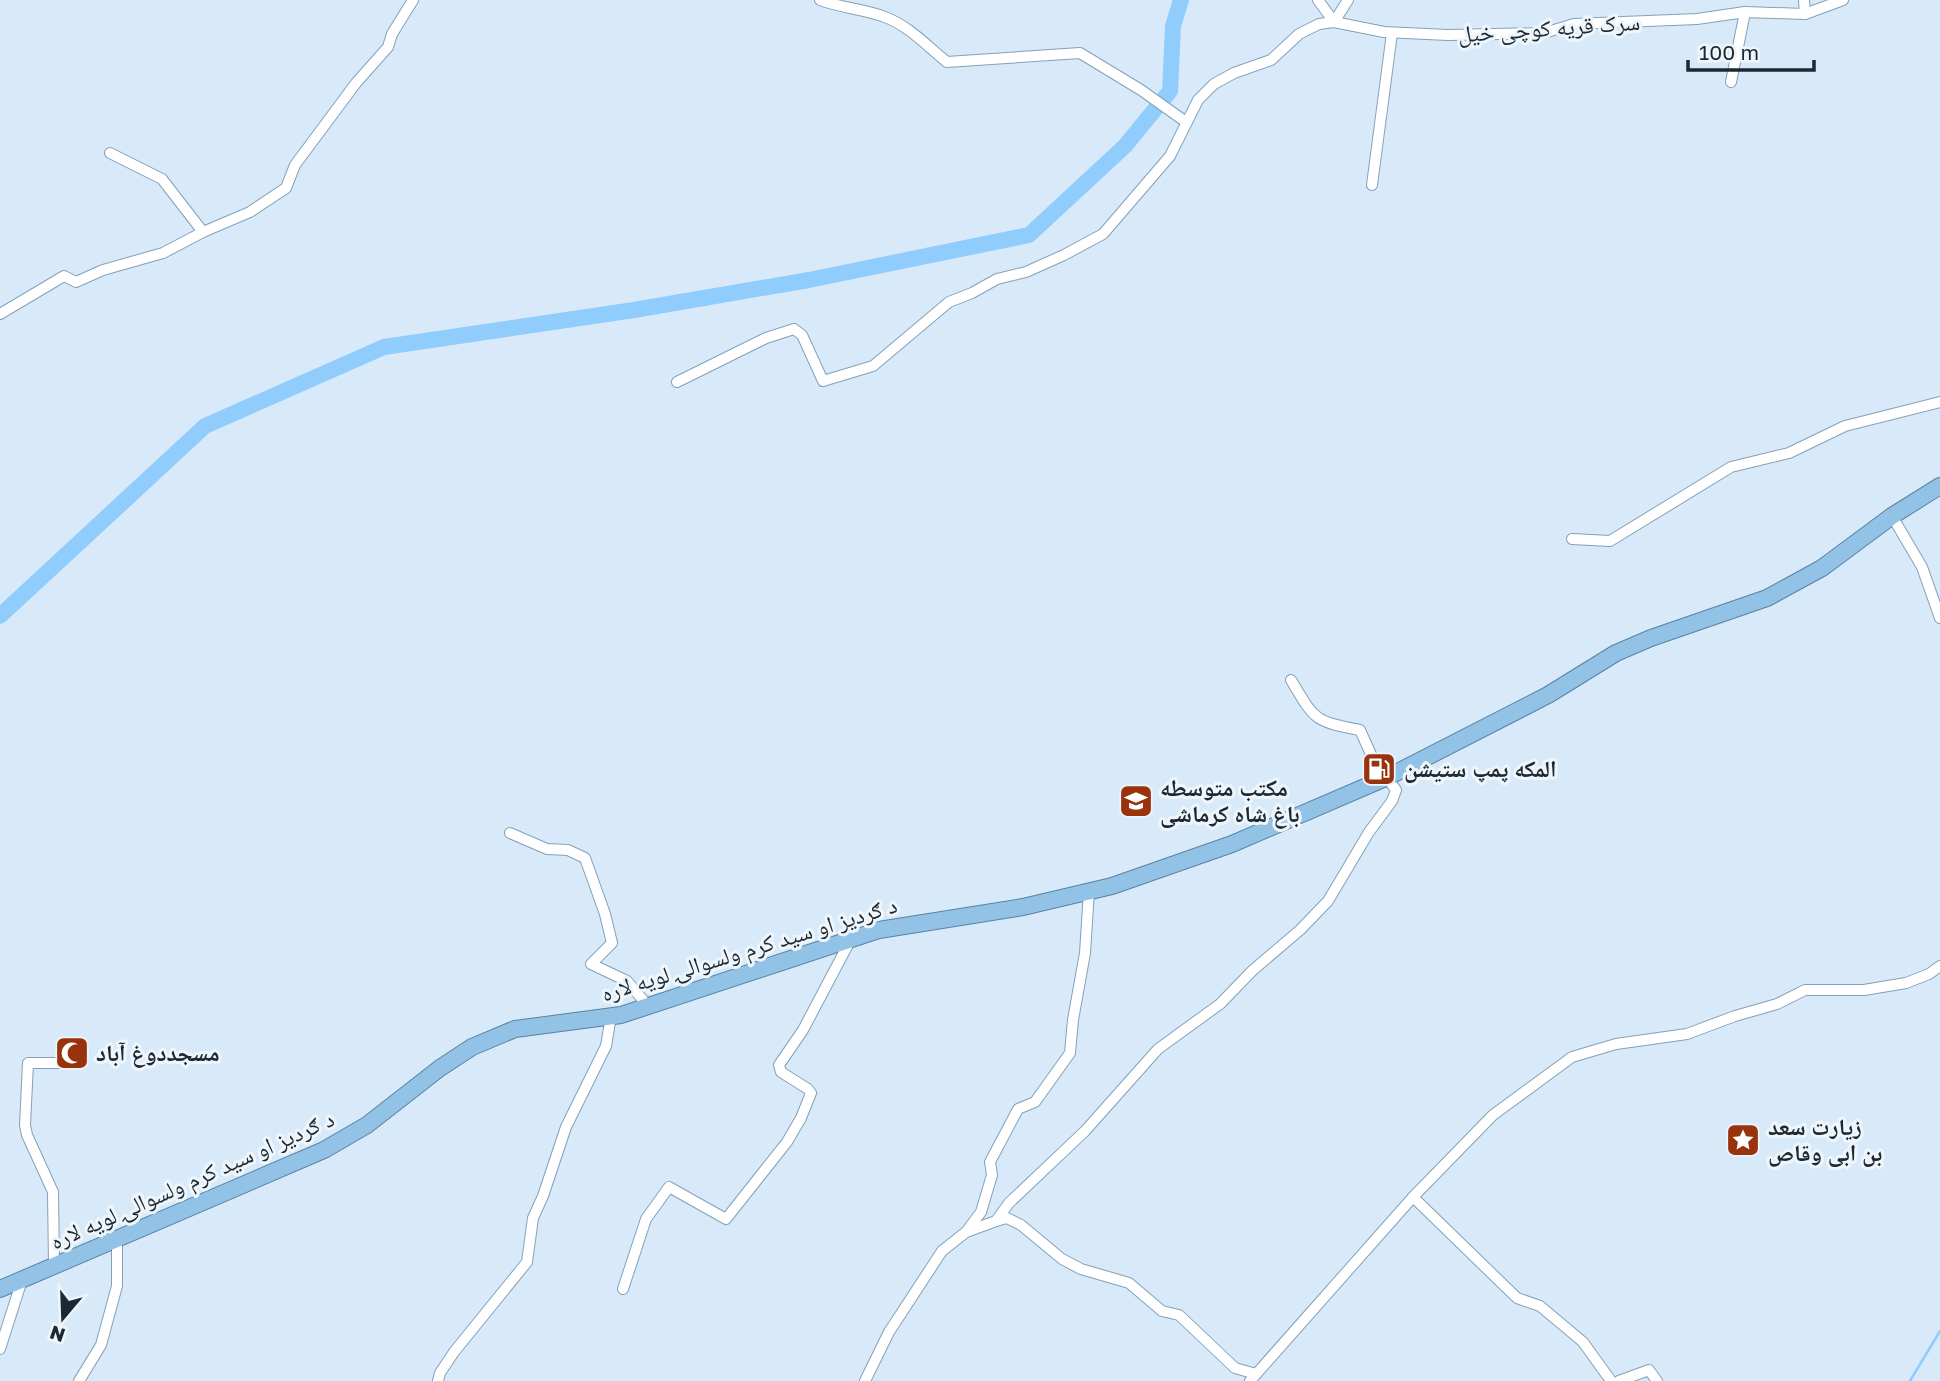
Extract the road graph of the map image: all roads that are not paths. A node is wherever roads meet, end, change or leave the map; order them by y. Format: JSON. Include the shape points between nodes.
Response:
{"nodes":[{"id":1,"x":413,"y":0,"type":"edge"},
{"id":2,"x":820,"y":0,"type":"edge"},
{"id":3,"x":1318,"y":0,"type":"edge"},
{"id":4,"x":1348,"y":0,"type":"edge"},
{"id":5,"x":1804,"y":0,"type":"edge"},
{"id":6,"x":1843,"y":0,"type":"edge"},
{"id":7,"x":1745,"y":12,"type":"junction"},
{"id":8,"x":1805,"y":14,"type":"junction"},
{"id":9,"x":1334,"y":22,"type":"junction"},
{"id":10,"x":1392,"y":33,"type":"junction"},
{"id":11,"x":1731,"y":82,"type":"dead end"},
{"id":12,"x":1186,"y":122,"type":"junction"},
{"id":13,"x":110,"y":153,"type":"dead end"},
{"id":14,"x":1372,"y":185,"type":"dead end"},
{"id":15,"x":203,"y":232,"type":"junction"},
{"id":16,"x":0,"y":314,"type":"edge"},
{"id":17,"x":677,"y":382,"type":"dead end"},
{"id":18,"x":1940,"y":402,"type":"edge"},
{"id":19,"x":1940,"y":486,"type":"edge"},
{"id":20,"x":1892,"y":516,"type":"junction"},
{"id":21,"x":1572,"y":539,"type":"dead end"},
{"id":22,"x":1940,"y":618,"type":"edge"},
{"id":23,"x":1291,"y":680,"type":"dead end"},
{"id":24,"x":1388,"y":778,"type":"junction"},
{"id":25,"x":510,"y":833,"type":"dead end"},
{"id":26,"x":1089,"y":891,"type":"junction"},
{"id":27,"x":851,"y":939,"type":"junction"},
{"id":28,"x":1940,"y":966,"type":"edge"},
{"id":29,"x":648,"y":1006,"type":"junction"},
{"id":30,"x":611,"y":1016,"type":"junction"},
{"id":31,"x":78,"y":1063,"type":"dead end"},
{"id":32,"x":1413,"y":1197,"type":"junction"},
{"id":33,"x":996,"y":1221,"type":"junction"},
{"id":34,"x":965,"y":1232,"type":"junction"},
{"id":35,"x":117,"y":1239,"type":"junction"},
{"id":36,"x":54,"y":1265,"type":"junction"},
{"id":37,"x":22,"y":1280,"type":"junction"},
{"id":38,"x":1,"y":1286,"type":"edge"},
{"id":39,"x":622,"y":1289,"type":"dead end"},
{"id":40,"x":0,"y":1349,"type":"edge"},
{"id":41,"x":1253,"y":1377,"type":"edge"},
{"id":42,"x":79,"y":1381,"type":"edge"},
{"id":43,"x":438,"y":1381,"type":"edge"},
{"id":44,"x":865,"y":1381,"type":"edge"},
{"id":45,"x":1611,"y":1381,"type":"edge"},
{"id":46,"x":1619,"y":1381,"type":"edge"},
{"id":47,"x":1657,"y":1381,"type":"edge"}],
"edges":[{"from":1,"to":15,"type":"street","via":[[388,47],[295,165],[286,188],[250,212]]},
{"from":2,"to":12,"type":"street","via":[[884,16],[908,29],[947,62],[1080,53]]},
{"from":3,"to":9,"type":"street"},
{"from":4,"to":9,"type":"street"},
{"from":5,"to":8,"type":"street"},
{"from":6,"to":8,"type":"street","name":"سرک قریه کوچی خیل"},
{"from":7,"to":8,"type":"street","name":"سرک قریه کوچی خیل"},
{"from":7,"to":10,"type":"street","name":"سرک قریه کوچی خیل","via":[[1697,19],[1574,24],[1544,33]]},
{"from":7,"to":11,"type":"street"},
{"from":9,"to":10,"type":"street","name":"سرک قریه کوچی خیل"},
{"from":9,"to":12,"type":"street","name":"سرک قریه کوچی خیل","via":[[1299,34],[1271,60],[1214,84]]},
{"from":10,"to":14,"type":"street"},
{"from":12,"to":17,"type":"street","name":"سرک قریه کوچی خیل","via":[[1170,156],[1103,234],[1065,255],[949,302],[873,366],[822,381],[802,335],[794,329]]},
{"from":13,"to":15,"type":"street","via":[[162,179]]},
{"from":15,"to":16,"type":"street","via":[[163,253],[76,282],[64,276]]},
{"from":18,"to":21,"type":"street","via":[[1845,426],[1789,453],[1731,467],[1610,541]]},
{"from":19,"to":20,"type":"highway","name":"د ګردیز او سید کرم ولسوالۍ لویه لاره"},
{"from":20,"to":22,"type":"street","via":[[1922,567]]},
{"from":20,"to":24,"type":"highway","name":"د ګردیز او سید کرم ولسوالۍ لویه لاره","via":[[1822,568],[1767,598],[1616,653],[1548,695]]},
{"from":23,"to":24,"type":"street","via":[[1323,723],[1360,730],[1374,761]]},
{"from":24,"to":26,"type":"highway","name":"د ګردیز او سید کرم ولسوالۍ لویه لاره","via":[[1232,844]]},
{"from":24,"to":33,"type":"street","via":[[1396,790],[1392,801],[1328,901],[1220,1004],[1158,1049]]},
{"from":25,"to":29,"type":"street","via":[[585,858],[612,943],[591,964],[627,981]]},
{"from":26,"to":27,"type":"highway","name":"د ګردیز او سید کرم ولسوالۍ لویه لاره"},
{"from":26,"to":34,"type":"street","via":[[1086,953],[1070,1053],[1035,1102],[1018,1109],[990,1162],[992,1175],[981,1212]]},
{"from":27,"to":29,"type":"highway","name":"د ګردیز او سید کرم ولسوالۍ لویه لاره"},
{"from":27,"to":39,"type":"street","via":[[779,1065],[781,1072],[811,1093],[787,1142],[726,1219],[669,1186],[646,1219]]},
{"from":28,"to":32,"type":"street","via":[[1906,983],[1864,990],[1805,989],[1777,1004],[1687,1034],[1616,1044],[1572,1057],[1493,1115]]},
{"from":29,"to":30,"type":"highway","name":"د ګردیز او سید کرم ولسوالۍ لویه لاره"},
{"from":30,"to":35,"type":"highway","name":"د ګردیز او سید کرم ولسوالۍ لویه لاره","via":[[515,1029],[472,1046],[367,1125],[324,1150]]},
{"from":30,"to":43,"type":"street","via":[[606,1046],[566,1127],[533,1217],[527,1262],[454,1352]]},
{"from":31,"to":36,"type":"street","via":[[28,1063],[25,1125],[53,1192]]},
{"from":32,"to":41,"type":"street"},
{"from":32,"to":45,"type":"street","via":[[1517,1298],[1541,1307],[1583,1342]]},
{"from":33,"to":34,"type":"street"},
{"from":33,"to":41,"type":"street","via":[[1007,1218],[1021,1225],[1081,1269],[1129,1283],[1162,1311],[1179,1315],[1235,1368]]},
{"from":34,"to":44,"type":"street","via":[[929,1269]]},
{"from":35,"to":36,"type":"highway","name":"د ګردیز او سید کرم ولسوالۍ لویه لاره"},
{"from":35,"to":42,"type":"street","via":[[117,1286],[100,1345]]},
{"from":36,"to":37,"type":"highway","name":"د ګردیز او سید کرم ولسوالۍ لویه لاره"},
{"from":37,"to":38,"type":"highway","name":"د ګردیز او سید کرم ولسوالۍ لویه لاره"},
{"from":37,"to":40,"type":"street"},
{"from":46,"to":47,"type":"street","via":[[1649,1370]]}]}
